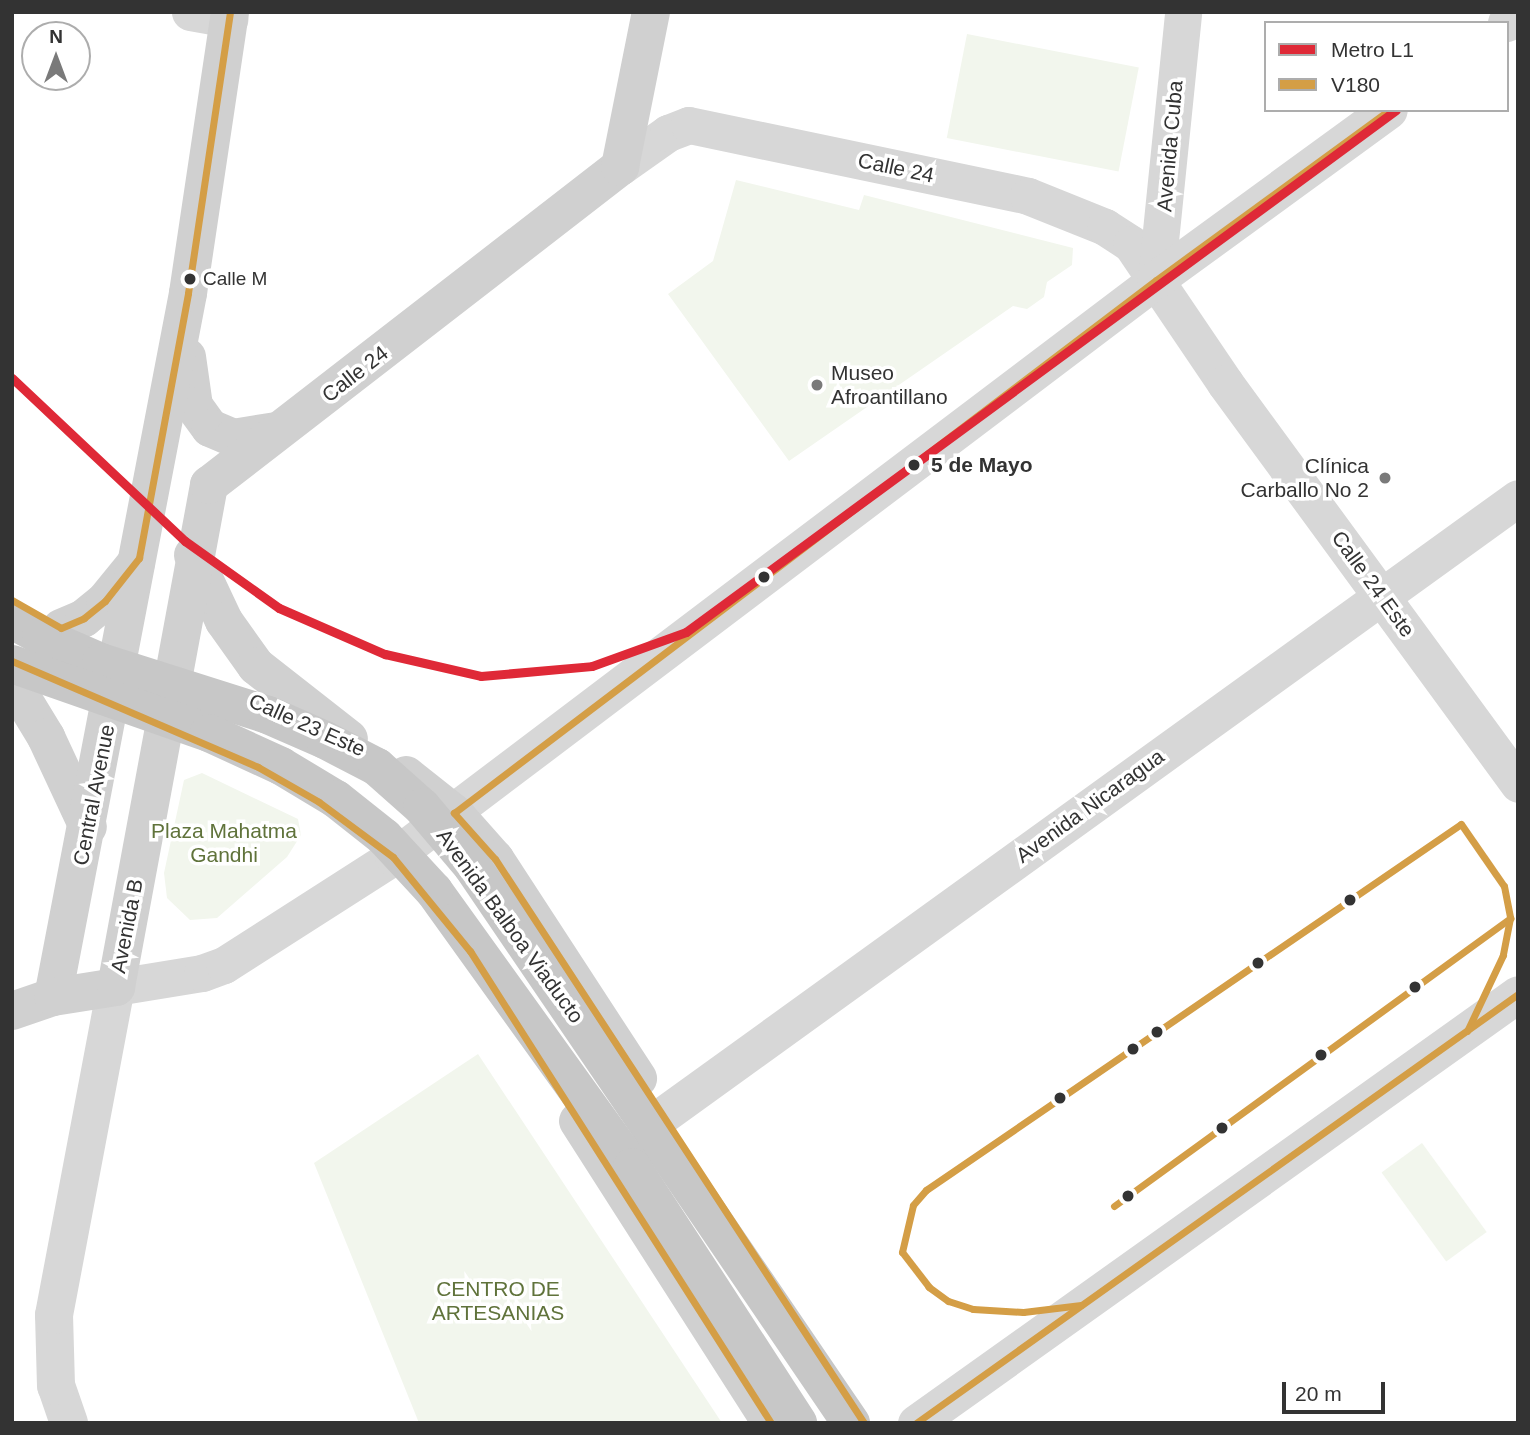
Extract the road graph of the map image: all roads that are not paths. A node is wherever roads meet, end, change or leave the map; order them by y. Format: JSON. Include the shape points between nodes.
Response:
{"nodes":[{"id":1,"x":190,"y":12,"type":"edge"},
{"id":2,"x":651,"y":12,"type":"edge"},
{"id":3,"x":1183,"y":12,"type":"edge"},
{"id":4,"x":230,"y":16,"type":"edge"},
{"id":5,"x":1386,"y":112,"type":"edge"},
{"id":6,"x":620,"y":167,"type":"junction"},
{"id":7,"x":1156,"y":280,"type":"junction"},
{"id":8,"x":188,"y":293,"type":"junction"},
{"id":9,"x":288,"y":426,"type":"junction"},
{"id":10,"x":1518,"y":498,"type":"edge"},
{"id":11,"x":193,"y":555,"type":"junction"},
{"id":12,"x":139,"y":558,"type":"junction"},
{"id":13,"x":1381,"y":595,"type":"junction"},
{"id":14,"x":12,"y":600,"type":"edge"},
{"id":15,"x":12,"y":620,"type":"edge"},
{"id":16,"x":61,"y":628,"type":"junction"},
{"id":17,"x":121,"y":652,"type":"junction"},
{"id":18,"x":12,"y":662,"type":"edge"},
{"id":19,"x":176,"y":671,"type":"junction"},
{"id":20,"x":12,"y":681,"type":"edge"},
{"id":21,"x":112,"y":706,"type":"junction"},
{"id":22,"x":165,"y":725,"type":"junction"},
{"id":23,"x":349,"y":739,"type":"junction"},
{"id":24,"x":1518,"y":784,"type":"edge"},
{"id":25,"x":454,"y":813,"type":"junction"},
{"id":26,"x":88,"y":827,"type":"junction"},
{"id":27,"x":393,"y":857,"type":"junction"},
{"id":28,"x":116,"y":987,"type":"junction"},
{"id":29,"x":1518,"y":994,"type":"edge"},
{"id":30,"x":53,"y":997,"type":"junction"},
{"id":31,"x":12,"y":1011,"type":"edge"},
{"id":32,"x":663,"y":1115,"type":"junction"},
{"id":33,"x":69,"y":1423,"type":"edge"},
{"id":34,"x":771,"y":1423,"type":"edge"},
{"id":35,"x":798,"y":1423,"type":"edge"},
{"id":36,"x":852,"y":1423,"type":"edge"},
{"id":37,"x":864,"y":1423,"type":"edge"},
{"id":38,"x":916,"y":1423,"type":"edge"}],
"edges":[{"from":1,"to":4,"type":"street"},
{"from":2,"to":6,"type":"main road","via":[[635,111]]},
{"from":3,"to":7,"type":"street","name":"Avenida Cuba"},
{"from":4,"to":8,"type":"main road","name":"Central Avenue"},
{"from":5,"to":7,"type":"street"},
{"from":6,"to":7,"type":"street","name":"Calle 24","via":[[668,133],[689,125],[730,133],[1028,197],[1105,227],[1131,244]]},
{"from":6,"to":9,"type":"main road","name":"Calle 24"},
{"from":7,"to":13,"type":"street","name":"Calle 24 Este"},
{"from":7,"to":25,"type":"street"},
{"from":8,"to":9,"type":"main road","via":[[188,380],[200,417],[210,428],[233,439]]},
{"from":8,"to":12,"type":"main road","name":"Central Avenue"},
{"from":9,"to":11,"type":"main road","name":"Avenida B","via":[[209,485]]},
{"from":10,"to":13,"type":"street","name":"Avenida Nicaragua"},
{"from":11,"to":19,"type":"main road","name":"Avenida B"},
{"from":11,"to":23,"type":"main road","via":[[224,621],[256,666]]},
{"from":12,"to":16,"type":"main road","via":[[105,601],[84,618]]},
{"from":12,"to":17,"type":"main road","name":"Central Avenue"},
{"from":13,"to":24,"type":"street","name":"Calle 24 Este"},
{"from":13,"to":32,"type":"street","name":"Avenida Nicaragua"},
{"from":14,"to":16,"type":"main road","name":"Calle 23 Este"},
{"from":15,"to":36,"type":"highway","name":"Avenida Balboa Viaducto","bridge":true,"via":[[101,662],[268,715],[325,740],[377,767],[422,807],[472,866]]},
{"from":16,"to":17,"type":"main road","name":"Calle 23 Este"},
{"from":17,"to":19,"type":"main road","name":"Calle 23 Este"},
{"from":17,"to":21,"type":"main road","name":"Central Avenue"},
{"from":18,"to":21,"type":"main road"},
{"from":18,"to":35,"type":"highway","name":"Avenida Balboa Viaducto","bridge":true,"via":[[209,733],[281,766],[336,799],[384,837],[434,891],[632,1167]]},
{"from":19,"to":22,"type":"main road","name":"Avenida B"},
{"from":19,"to":23,"type":"main road","name":"Calle 23 Este"},
{"from":20,"to":26,"type":"main road","via":[[58,759]]},
{"from":21,"to":22,"type":"main road"},
{"from":21,"to":26,"type":"main road","name":"Central Avenue"},
{"from":22,"to":27,"type":"main road","via":[[258,767],[319,802]]},
{"from":22,"to":28,"type":"main road","name":"Avenida B"},
{"from":23,"to":25,"type":"main road","name":"Calle 23 Este","via":[[421,784]]},
{"from":25,"to":27,"type":"street"},
{"from":25,"to":32,"type":"main road","name":"Calle 23 Este","via":[[495,859]]},
{"from":26,"to":30,"type":"main road","name":"Central Avenue"},
{"from":27,"to":28,"type":"street","via":[[224,965]]},
{"from":27,"to":34,"type":"main road","via":[[470,951]]},
{"from":28,"to":30,"type":"main road"},
{"from":28,"to":33,"type":"street","name":"Avenida B","via":[[54,1315],[55,1386]]},
{"from":29,"to":38,"type":"street"},
{"from":30,"to":31,"type":"main road"},
{"from":32,"to":37,"type":"main road","name":"Calle 23 Este"}]}
